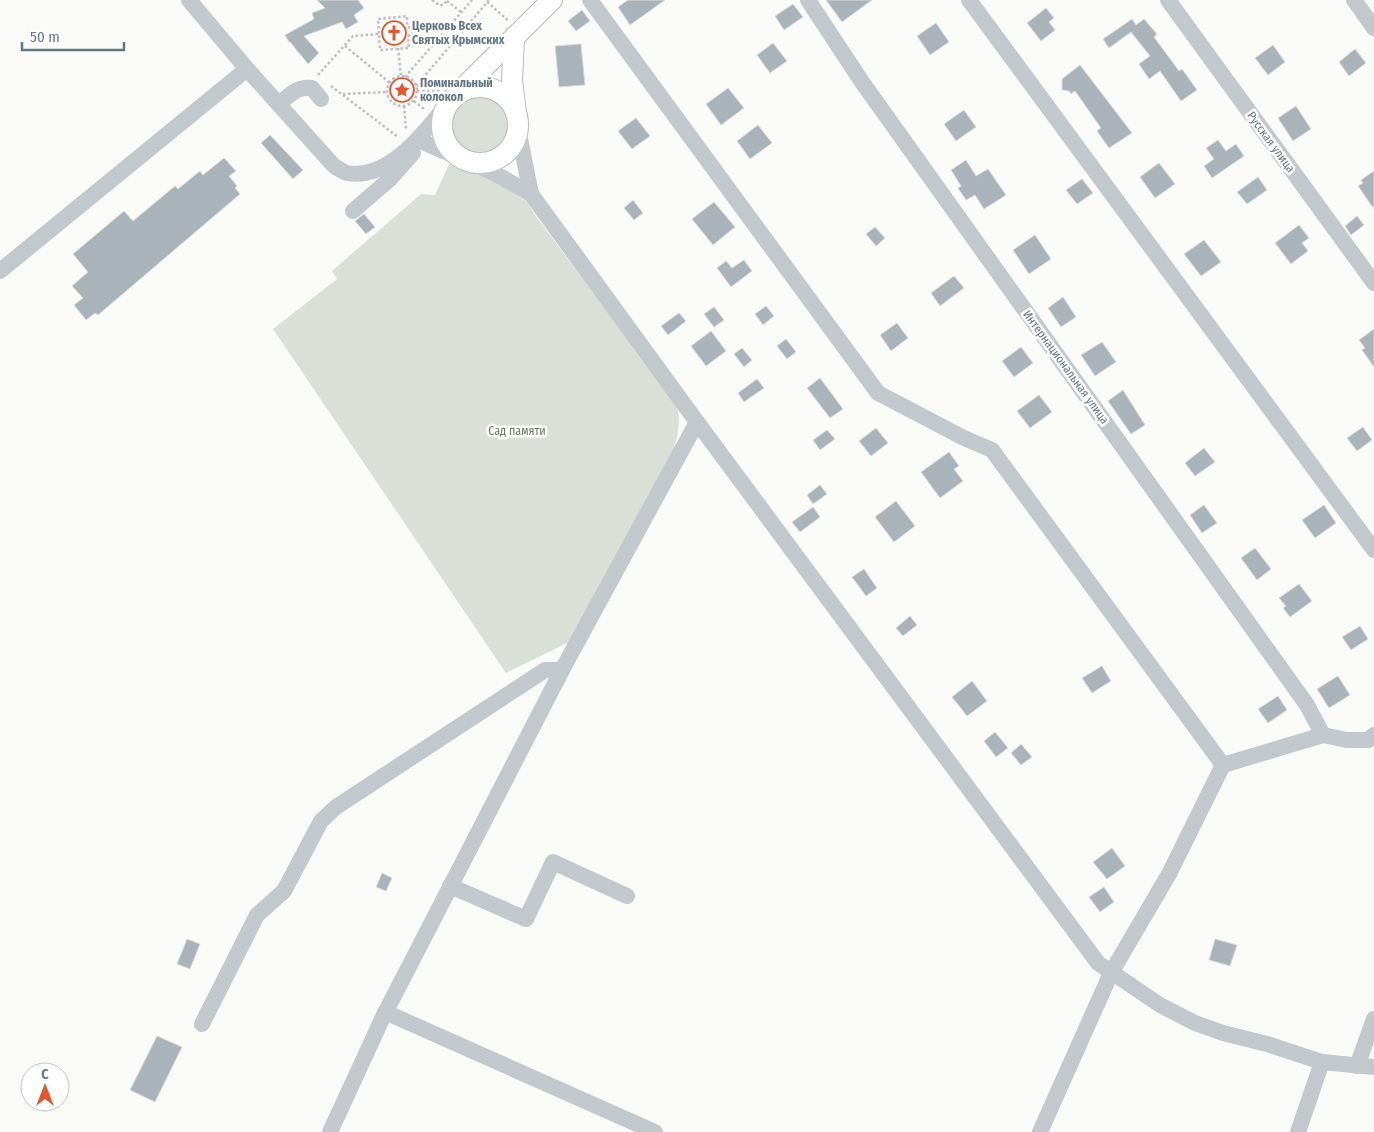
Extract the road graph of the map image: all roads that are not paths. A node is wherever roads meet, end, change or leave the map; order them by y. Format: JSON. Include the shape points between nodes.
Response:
{"nodes":[{"id":1,"x":189,"y":0,"type":"edge"},
{"id":2,"x":552,"y":0,"type":"edge"},
{"id":3,"x":590,"y":0,"type":"edge"},
{"id":4,"x":808,"y":0,"type":"edge"},
{"id":5,"x":969,"y":0,"type":"edge"},
{"id":6,"x":1168,"y":0,"type":"edge"},
{"id":7,"x":1354,"y":0,"type":"edge"},
{"id":8,"x":1374,"y":28,"type":"edge"},
{"id":9,"x":509,"y":33,"type":"junction"},
{"id":10,"x":248,"y":69,"type":"junction"},
{"id":11,"x":446,"y":96,"type":"junction"},
{"id":12,"x":321,"y":99,"type":"dead end"},
{"id":13,"x":279,"y":104,"type":"junction"},
{"id":14,"x":517,"y":124,"type":"junction"},
{"id":15,"x":416,"y":138,"type":"junction"},
{"id":16,"x":468,"y":161,"type":"junction"},
{"id":17,"x":531,"y":194,"type":"junction"},
{"id":18,"x":353,"y":211,"type":"dead end"},
{"id":19,"x":0,"y":271,"type":"edge"},
{"id":20,"x":1374,"y":283,"type":"edge"},
{"id":21,"x":697,"y":422,"type":"junction"},
{"id":22,"x":1374,"y":550,"type":"edge"},
{"id":23,"x":562,"y":670,"type":"junction"},
{"id":24,"x":1323,"y":735,"type":"junction"},
{"id":25,"x":1374,"y":735,"type":"edge"},
{"id":26,"x":1224,"y":765,"type":"junction"},
{"id":27,"x":450,"y":886,"type":"junction"},
{"id":28,"x":627,"y":896,"type":"dead end"},
{"id":29,"x":1111,"y":973,"type":"junction"},
{"id":30,"x":385,"y":1012,"type":"junction"},
{"id":31,"x":1374,"y":1019,"type":"edge"},
{"id":32,"x":202,"y":1024,"type":"dead end"},
{"id":33,"x":1322,"y":1062,"type":"junction"},
{"id":34,"x":1358,"y":1066,"type":"junction"},
{"id":35,"x":1374,"y":1067,"type":"edge"},
{"id":36,"x":330,"y":1132,"type":"edge"},
{"id":37,"x":655,"y":1132,"type":"edge"},
{"id":38,"x":1040,"y":1132,"type":"edge"},
{"id":39,"x":1298,"y":1132,"type":"edge"}],
"edges":[{"from":1,"to":10,"type":"street"},
{"from":2,"to":9,"type":"main road"},
{"from":3,"to":26,"type":"street","via":[[878,393],[992,450]]},
{"from":4,"to":24,"type":"street","name":"Интернациональная улица","via":[[862,82],[1307,705]]},
{"from":5,"to":22,"type":"street"},
{"from":6,"to":20,"type":"street","name":"Русская улица"},
{"from":7,"to":8,"type":"street"},
{"from":9,"to":11,"type":"main road"},
{"from":9,"to":14,"type":"main road"},
{"from":10,"to":13,"type":"street"},
{"from":10,"to":19,"type":"street"},
{"from":11,"to":14,"type":"main road","via":[[465,90],[492,90],[507,99]]},
{"from":11,"to":15,"type":"street"},
{"from":11,"to":16,"type":"main road","via":[[443,136],[452,152]]},
{"from":12,"to":13,"type":"street","via":[[312,88],[304,87]]},
{"from":13,"to":15,"type":"street","via":[[334,166],[346,173],[364,174],[384,166]]},
{"from":14,"to":16,"type":"main road","via":[[514,141],[502,155],[486,162]]},
{"from":14,"to":17,"type":"street"},
{"from":15,"to":16,"type":"street"},
{"from":15,"to":18,"type":"street","via":[[390,180]]},
{"from":16,"to":17,"type":"street"},
{"from":17,"to":21,"type":"street"},
{"from":21,"to":23,"type":"street"},
{"from":21,"to":29,"type":"street","via":[[1098,963]]},
{"from":23,"to":27,"type":"street"},
{"from":23,"to":32,"type":"street","via":[[545,670],[336,806],[321,821],[284,891],[257,915]]},
{"from":24,"to":25,"type":"street","via":[[1368,740]]},
{"from":24,"to":26,"type":"street"},
{"from":26,"to":29,"type":"street","via":[[1169,874]]},
{"from":27,"to":28,"type":"street","via":[[526,919],[553,862]]},
{"from":27,"to":30,"type":"street"},
{"from":29,"to":33,"type":"street","via":[[1160,1005],[1195,1022]]},
{"from":29,"to":38,"type":"street"},
{"from":30,"to":36,"type":"street"},
{"from":30,"to":37,"type":"street"},
{"from":31,"to":34,"type":"street"},
{"from":33,"to":34,"type":"street"},
{"from":33,"to":39,"type":"street"},
{"from":34,"to":35,"type":"street"}]}
